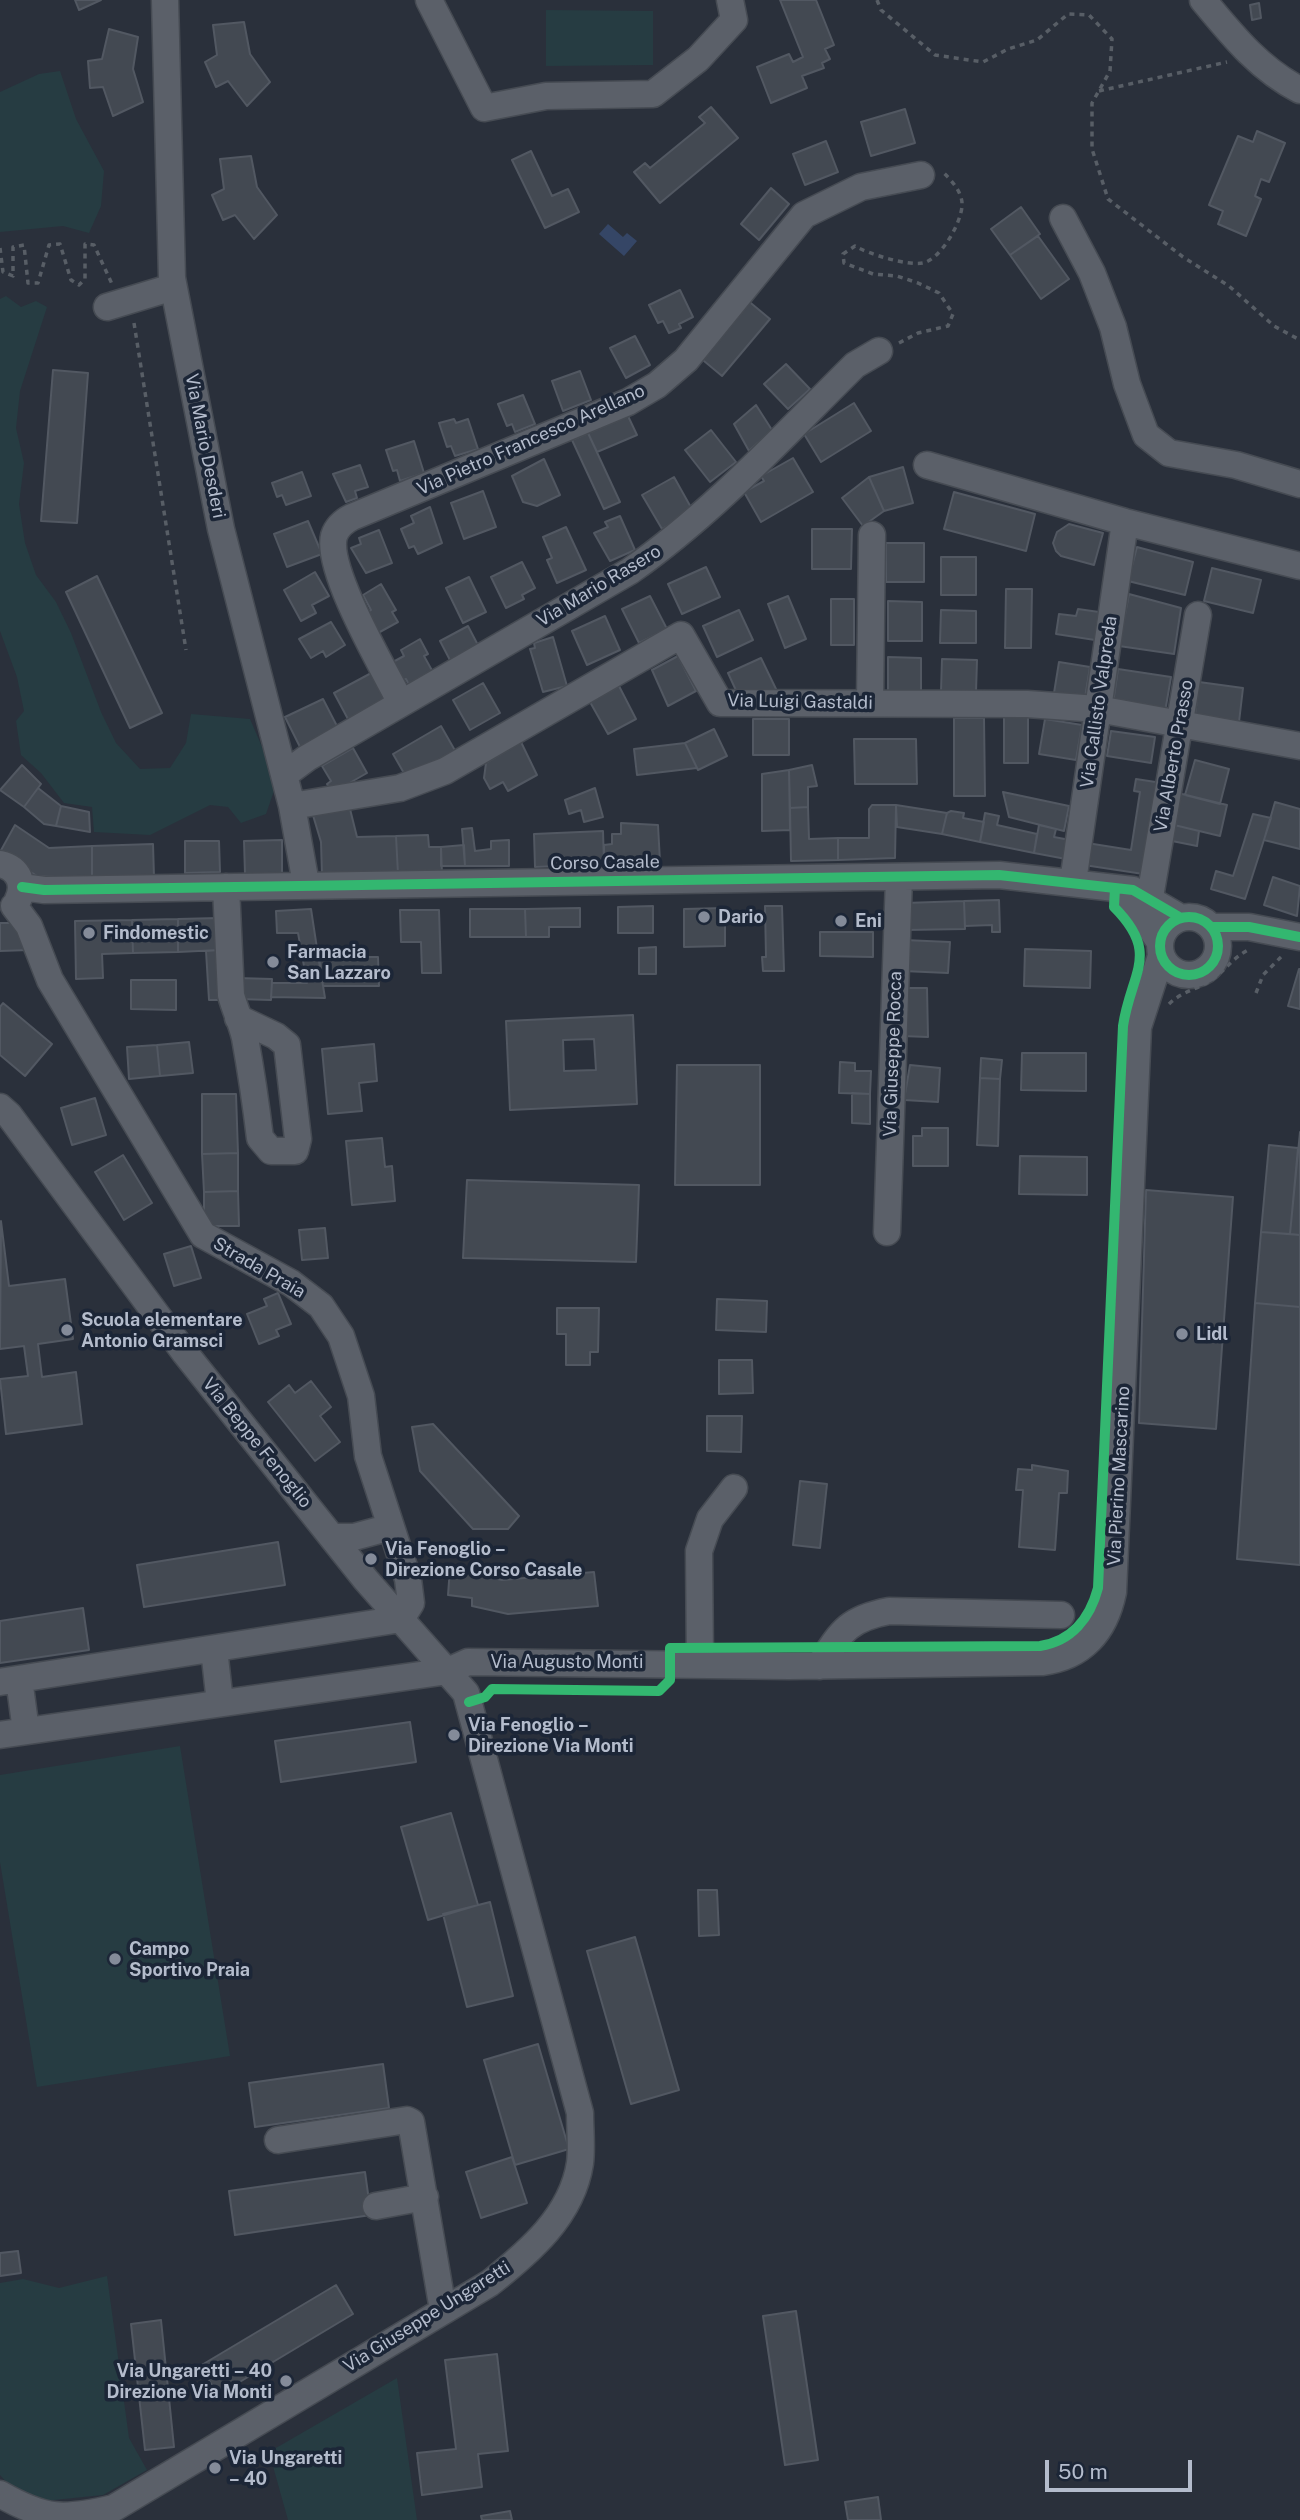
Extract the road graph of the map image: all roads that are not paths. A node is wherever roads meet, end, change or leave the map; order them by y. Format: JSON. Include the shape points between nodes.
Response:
{"nodes":[{"id":1,"x":165,"y":0,"type":"edge"},
{"id":2,"x":730,"y":0,"type":"edge"},
{"id":3,"x":1203,"y":0,"type":"edge"},
{"id":4,"x":439,"y":3,"type":"edge"},
{"id":5,"x":1300,"y":90,"type":"edge"},
{"id":6,"x":921,"y":175,"type":"road end"},
{"id":7,"x":1063,"y":218,"type":"dead end"},
{"id":8,"x":173,"y":287,"type":"junction"},
{"id":9,"x":120,"y":303,"type":"road end"},
{"id":10,"x":878,"y":351,"type":"road end"},
{"id":11,"x":927,"y":466,"type":"dead end"},
{"id":12,"x":1300,"y":484,"type":"edge"},
{"id":13,"x":1125,"y":522,"type":"junction"},
{"id":14,"x":872,"y":535,"type":"dead end"},
{"id":15,"x":1300,"y":566,"type":"edge"},
{"id":16,"x":1198,"y":615,"type":"dead end"},
{"id":17,"x":401,"y":703,"type":"junction"},
{"id":18,"x":870,"y":703,"type":"junction"},
{"id":19,"x":1098,"y":709,"type":"junction"},
{"id":20,"x":1179,"y":724,"type":"junction"},
{"id":21,"x":1300,"y":746,"type":"edge"},
{"id":22,"x":284,"y":775,"type":"junction"},
{"id":23,"x":292,"y":806,"type":"junction"},
{"id":24,"x":0,"y":863,"type":"edge"},
{"id":25,"x":899,"y":877,"type":"junction"},
{"id":26,"x":1073,"y":882,"type":"junction"},
{"id":27,"x":306,"y":884,"type":"junction"},
{"id":28,"x":226,"y":887,"type":"junction"},
{"id":29,"x":1115,"y":888,"type":"junction"},
{"id":30,"x":1150,"y":897,"type":"junction"},
{"id":31,"x":12,"y":902,"type":"edge"},
{"id":32,"x":1181,"y":918,"type":"junction"},
{"id":33,"x":1210,"y":927,"type":"junction"},
{"id":34,"x":1300,"y":937,"type":"edge"},
{"id":35,"x":1261,"y":940,"type":"junction"},
{"id":36,"x":1161,"y":949,"type":"junction"},
{"id":37,"x":1215,"y":957,"type":"junction"},
{"id":38,"x":1189,"y":975,"type":"junction"},
{"id":39,"x":238,"y":1018,"type":"dead end"},
{"id":40,"x":1138,"y":1027,"type":"junction"},
{"id":41,"x":0,"y":1107,"type":"edge"},
{"id":42,"x":887,"y":1232,"type":"dead end"},
{"id":43,"x":734,"y":1488,"type":"dead end"},
{"id":44,"x":391,"y":1527,"type":"junction"},
{"id":45,"x":332,"y":1537,"type":"junction"},
{"id":46,"x":1060,"y":1615,"type":"dead end"},
{"id":47,"x":401,"y":1619,"type":"junction"},
{"id":48,"x":214,"y":1649,"type":"junction"},
{"id":49,"x":699,"y":1663,"type":"junction"},
{"id":50,"x":819,"y":1666,"type":"junction"},
{"id":51,"x":448,"y":1671,"type":"junction"},
{"id":52,"x":10,"y":1681,"type":"edge"},
{"id":53,"x":220,"y":1703,"type":"junction"},
{"id":54,"x":13,"y":1733,"type":"edge"},
{"id":55,"x":278,"y":2140,"type":"dead end"},
{"id":56,"x":425,"y":2197,"type":"junction"},
{"id":57,"x":376,"y":2206,"type":"dead end"},
{"id":58,"x":443,"y":2310,"type":"junction"},
{"id":59,"x":0,"y":2494,"type":"edge"},
{"id":60,"x":30,"y":2516,"type":"edge"}],
"edges":[{"from":1,"to":8,"type":"street","name":"Via Mario Desderi"},
{"from":2,"to":4,"type":"street","via":[[734,20],[698,60],[653,94],[546,96],[484,108]]},
{"from":3,"to":5,"type":"street","via":[[1253,56],[1277,78]]},
{"from":6,"to":17,"type":"street","name":"Via Pietro Francesco Arellano","via":[[861,187],[804,215],[685,360],[657,385],[628,402],[352,517],[338,527],[334,552],[347,598]]},
{"from":7,"to":12,"type":"street","via":[[1113,327],[1146,435],[1169,453],[1236,465]]},
{"from":8,"to":9,"type":"street"},
{"from":8,"to":22,"type":"street","name":"Via Mario Desderi","via":[[221,529]]},
{"from":10,"to":17,"type":"street","name":"Via Mario Rasero","via":[[855,365],[674,540],[630,571]]},
{"from":11,"to":13,"type":"street"},
{"from":13,"to":15,"type":"street"},
{"from":13,"to":19,"type":"street","name":"Via Callisto Valpreda"},
{"from":14,"to":18,"type":"street"},
{"from":16,"to":20,"type":"street","name":"Via Alberto Prasso"},
{"from":17,"to":22,"type":"street","name":"Via Mario Rasero"},
{"from":18,"to":19,"type":"street","name":"Via Luigi Gastaldi"},
{"from":18,"to":23,"type":"street","name":"Via Luigi Gastaldi","via":[[720,703],[681,635],[445,771],[400,788]]},
{"from":19,"to":20,"type":"street","name":"Via Luigi Gastaldi"},
{"from":19,"to":26,"type":"street","name":"Via Callisto Valpreda"},
{"from":20,"to":21,"type":"street","name":"Via Luigi Gastaldi"},
{"from":20,"to":30,"type":"street","name":"Via Alberto Prasso"},
{"from":22,"to":23,"type":"street","name":"Via Mario Desderi"},
{"from":23,"to":27,"type":"street","name":"Via Mario Desderi"},
{"from":24,"to":31,"type":"street","name":"Strada Praia","via":[[16,873]]},
{"from":25,"to":26,"type":"street","name":"Corso Casale","via":[[999,875]]},
{"from":25,"to":27,"type":"street","name":"Corso Casale"},
{"from":25,"to":42,"type":"street","name":"Via Giuseppe Rocca"},
{"from":26,"to":29,"type":"street","name":"Corso Casale"},
{"from":27,"to":28,"type":"street","name":"Corso Casale"},
{"from":28,"to":31,"type":"street","name":"Corso Casale","via":[[54,890]]},
{"from":28,"to":39,"type":"street","via":[[231,995]]},
{"from":29,"to":30,"type":"street","name":"Corso Casale"},
{"from":29,"to":36,"type":"street","via":[[1142,916]]},
{"from":30,"to":32,"type":"street","name":"Corso Casale"},
{"from":31,"to":44,"type":"street","name":"Strada Praia","via":[[29,926],[50,980],[203,1235],[291,1283],[321,1306],[341,1336],[361,1396],[368,1456]]},
{"from":32,"to":33,"type":"street","via":[[1197,918]]},
{"from":32,"to":36,"type":"street","via":[[1167,926]]},
{"from":33,"to":35,"type":"street","via":[[1249,927]]},
{"from":33,"to":37,"type":"street","via":[[1217,941]]},
{"from":34,"to":35,"type":"street"},
{"from":35,"to":37,"type":"street","via":[[1242,941]]},
{"from":36,"to":38,"type":"street","via":[[1172,970]]},
{"from":36,"to":40,"type":"street","name":"Via Pierino Mascarino"},
{"from":37,"to":38,"type":"street","via":[[1205,970]]},
{"from":38,"to":40,"type":"street"},
{"from":40,"to":50,"type":"street","name":"Via Pierino Mascarino","via":[[1113,1591],[1103,1624],[1084,1647],[1058,1660]]},
{"from":41,"to":45,"type":"street","name":"Via Beppe Fenoglio","via":[[185,1353]]},
{"from":43,"to":49,"type":"street","via":[[710,1519],[699,1551]]},
{"from":44,"to":45,"type":"street"},
{"from":44,"to":47,"type":"street","name":"Strada Praia","via":[[410,1591],[411,1603]]},
{"from":45,"to":47,"type":"street","name":"Via Beppe Fenoglio"},
{"from":46,"to":50,"type":"street","via":[[889,1611],[867,1615],[844,1626]]},
{"from":47,"to":48,"type":"street","name":"Via Augusto Monti"},
{"from":47,"to":51,"type":"street","name":"Via Beppe Fenoglio"},
{"from":48,"to":52,"type":"street","name":"Via Augusto Monti"},
{"from":48,"to":53,"type":"street"},
{"from":49,"to":50,"type":"street","name":"Via Augusto Monti"},
{"from":49,"to":51,"type":"street","name":"Via Augusto Monti","via":[[498,1661],[468,1662]]},
{"from":51,"to":53,"type":"street","name":"Via Augusto Monti"},
{"from":51,"to":58,"type":"street","name":"Via Giuseppe Ungaretti","via":[[473,1711],[580,2113],[580,2164],[562,2211],[533,2248],[490,2283]]},
{"from":52,"to":54,"type":"street","name":"Via Augusto Monti"},
{"from":53,"to":54,"type":"street","name":"Via Augusto Monti"},
{"from":55,"to":56,"type":"street","via":[[407,2120],[414,2126]]},
{"from":56,"to":57,"type":"street"},
{"from":56,"to":58,"type":"street"},
{"from":58,"to":60,"type":"street","name":"Via Giuseppe Ungaretti","via":[[114,2508],[78,2516]]},
{"from":59,"to":60,"type":"street","name":"Via Giuseppe Ungaretti"}]}
